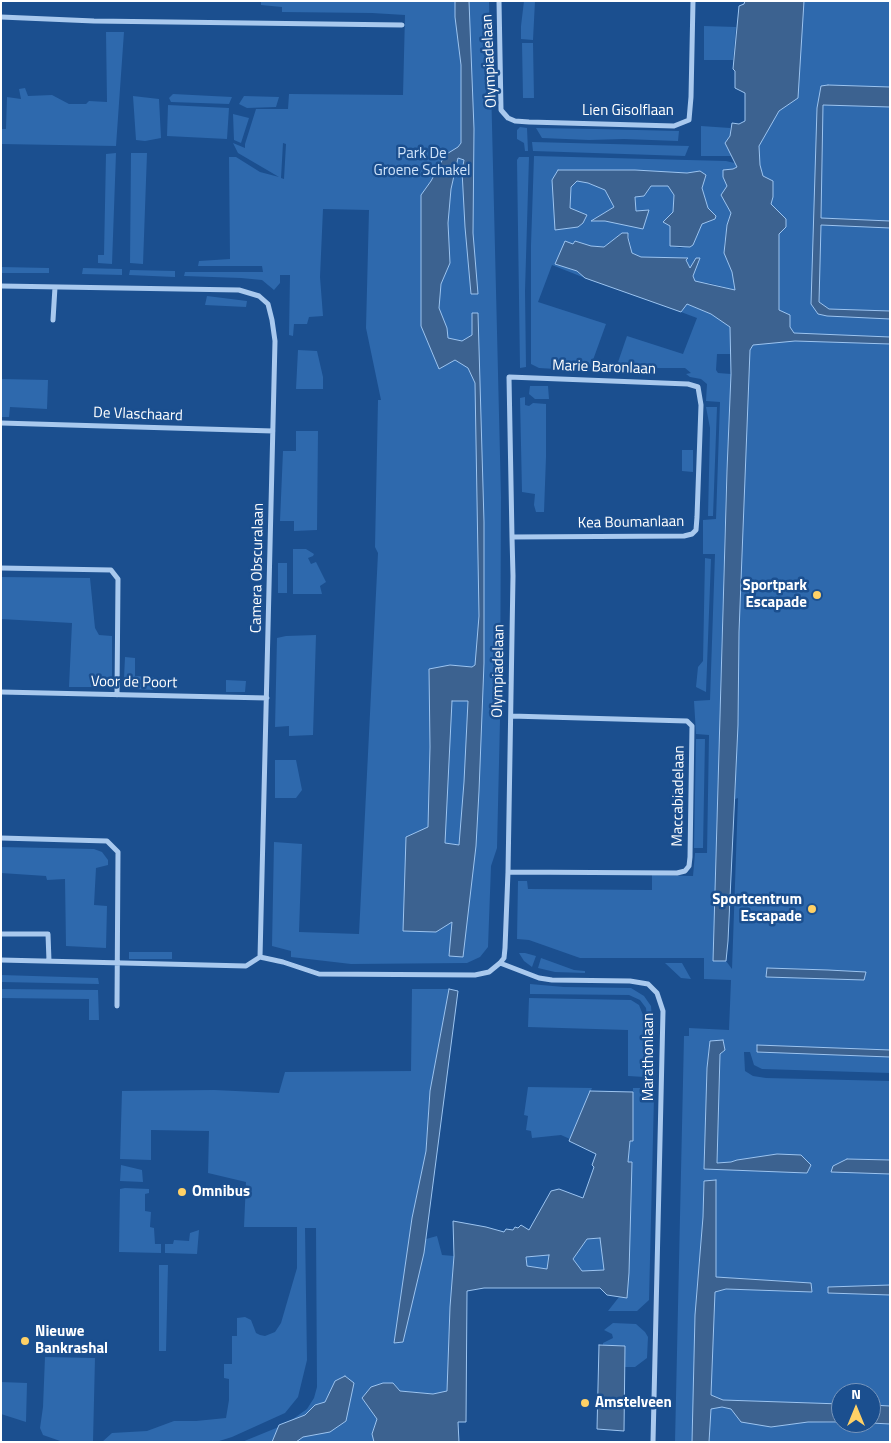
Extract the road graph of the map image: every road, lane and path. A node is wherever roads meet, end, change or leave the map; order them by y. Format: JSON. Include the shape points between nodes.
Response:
{"nodes":[{"id":1,"x":499,"y":1,"type":"edge"},
{"id":2,"x":693,"y":1,"type":"edge"},
{"id":3,"x":1,"y":17,"type":"edge"},
{"id":4,"x":402,"y":25,"type":"dead end"},
{"id":5,"x":508,"y":118,"type":"joint"},
{"id":6,"x":1,"y":286,"type":"edge"},
{"id":7,"x":55,"y":287,"type":"junction"},
{"id":8,"x":53,"y":320,"type":"dead end"},
{"id":9,"x":509,"y":377,"type":"joint"},
{"id":10,"x":698,"y":387,"type":"joint"},
{"id":11,"x":1,"y":423,"type":"edge"},
{"id":12,"x":274,"y":431,"type":"junction"},
{"id":13,"x":512,"y":536,"type":"junction"},
{"id":14,"x":1,"y":568,"type":"edge"},
{"id":15,"x":1,"y":692,"type":"edge"},
{"id":16,"x":117,"y":695,"type":"junction"},
{"id":17,"x":267,"y":698,"type":"junction"},
{"id":18,"x":511,"y":716,"type":"junction"},
{"id":19,"x":1,"y":838,"type":"edge"},
{"id":20,"x":508,"y":872,"type":"junction"},
{"id":21,"x":1,"y":934,"type":"edge"},
{"id":22,"x":260,"y":957,"type":"junction"},
{"id":23,"x":1,"y":960,"type":"edge"},
{"id":24,"x":49,"y":961,"type":"junction"},
{"id":25,"x":116,"y":963,"type":"junction"},
{"id":26,"x":500,"y":963,"type":"junction"},
{"id":27,"x":117,"y":1006,"type":"dead end"},
{"id":28,"x":653,"y":1442,"type":"edge"}],
"edges":[{"from":1,"to":5,"type":"street","name":"Olympiadelaan","via":[[502,110]]},
{"from":2,"to":5,"type":"street","name":"Lien Gisolflaan","via":[[689,120],[674,126],[529,122]]},
{"from":3,"to":4,"type":"street"},
{"from":6,"to":7,"type":"street","name":"Camera Obscuralaan"},
{"from":7,"to":8,"type":"street"},
{"from":7,"to":12,"type":"street","name":"Camera Obscuralaan","via":[[238,290],[259,296],[268,304],[274,334]]},
{"from":9,"to":10,"type":"street","name":"Marie Baronlaan"},
{"from":9,"to":13,"type":"street","name":"Olympiadelaan"},
{"from":10,"to":13,"type":"street","name":"Kea Boumanlaan","via":[[701,404],[698,517],[692,534]]},
{"from":11,"to":12,"type":"street","name":"De Vlaschaard"},
{"from":12,"to":17,"type":"street","name":"Camera Obscuralaan"},
{"from":13,"to":18,"type":"street","name":"Olympiadelaan"},
{"from":14,"to":16,"type":"street","via":[[111,570],[118,579]]},
{"from":15,"to":16,"type":"street","name":"Voor de Poort"},
{"from":16,"to":17,"type":"street","name":"Voor de Poort"},
{"from":17,"to":22,"type":"street","name":"Camera Obscuralaan"},
{"from":18,"to":20,"type":"street","name":"Olympiadelaan"},
{"from":18,"to":20,"type":"street","name":"Maccabiadelaan","via":[[687,721],[692,726],[690,857],[685,871],[677,872]]},
{"from":19,"to":25,"type":"street","via":[[107,840],[118,852]]},
{"from":20,"to":26,"type":"street","name":"Olympiadelaan","via":[[505,948]]},
{"from":21,"to":24,"type":"street","via":[[48,934]]},
{"from":22,"to":25,"type":"street","via":[[246,966]]},
{"from":22,"to":26,"type":"street","via":[[318,974],[475,975],[489,972]]},
{"from":23,"to":24,"type":"street"},
{"from":24,"to":25,"type":"street"},
{"from":25,"to":27,"type":"street"},
{"from":26,"to":28,"type":"street","name":"Marathonlaan","via":[[539,978],[648,984],[657,993],[663,1011]]}]}
